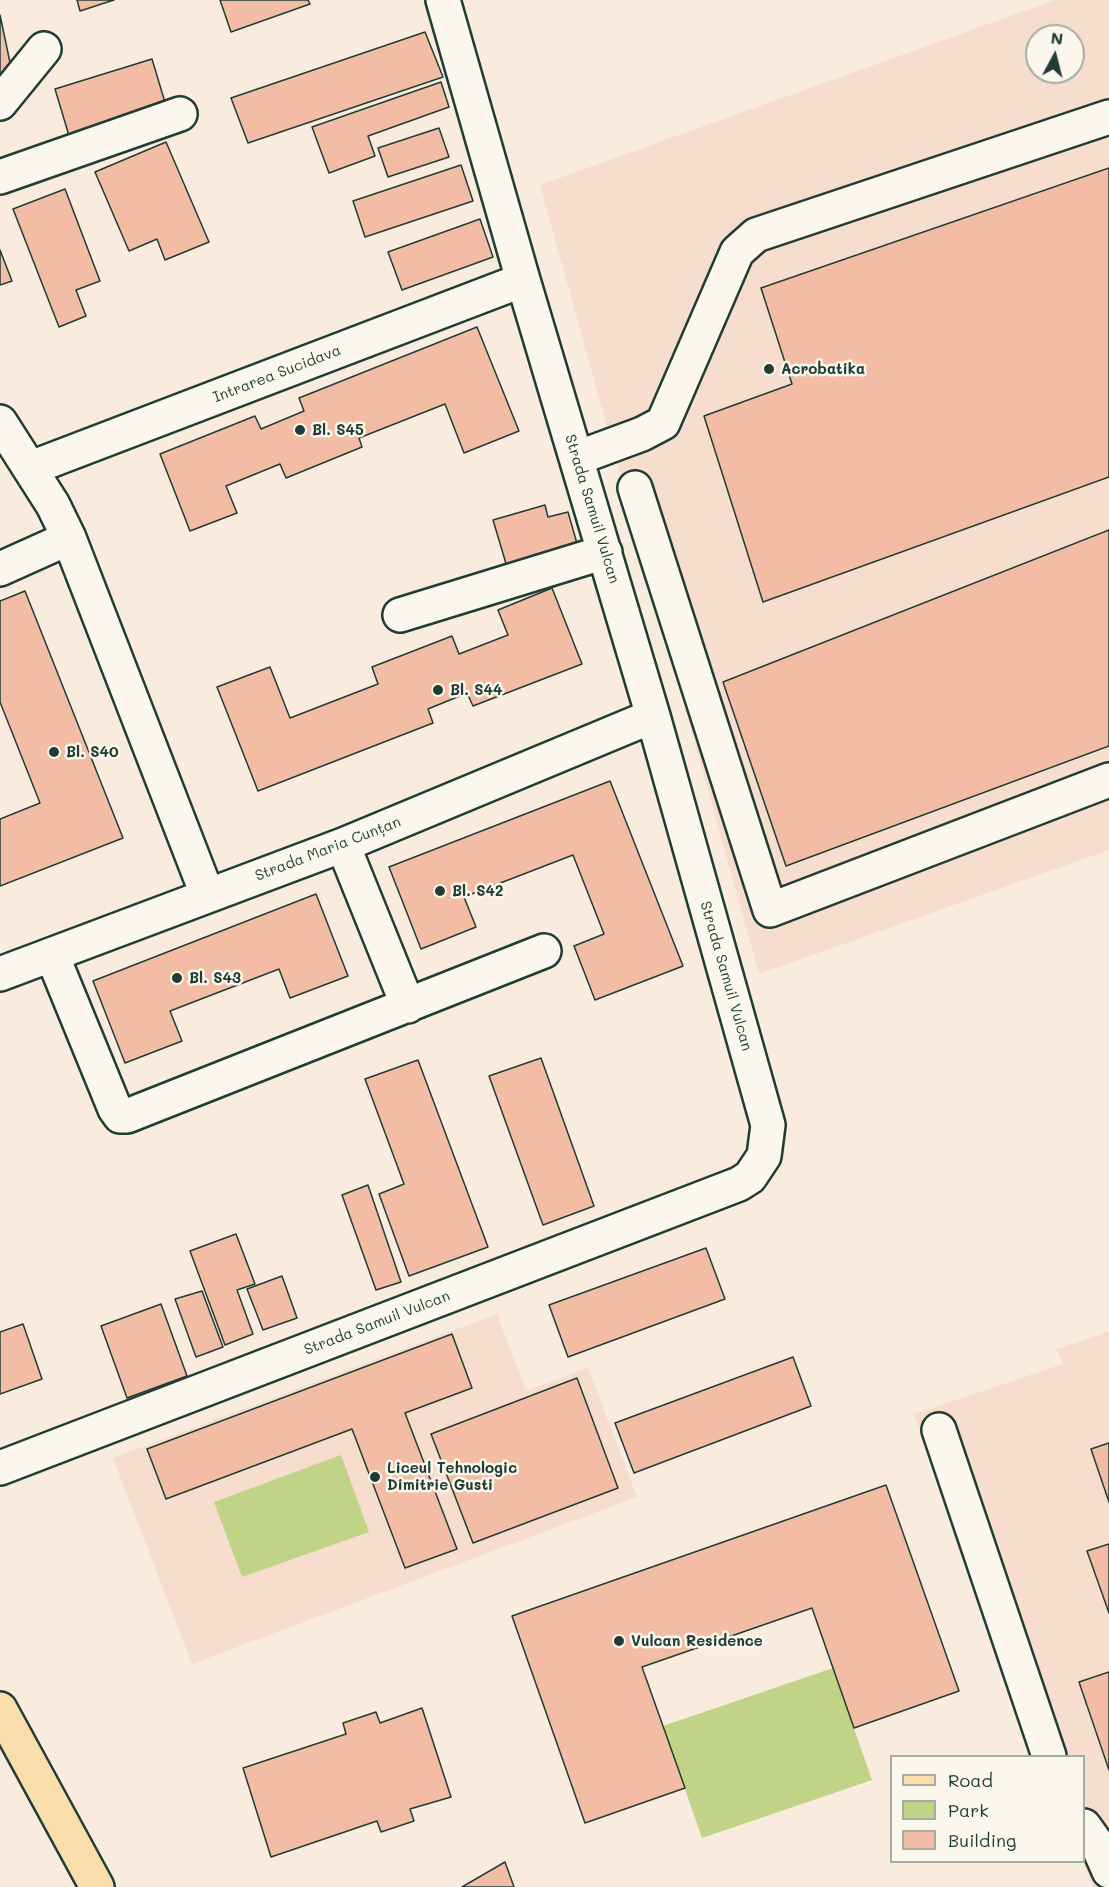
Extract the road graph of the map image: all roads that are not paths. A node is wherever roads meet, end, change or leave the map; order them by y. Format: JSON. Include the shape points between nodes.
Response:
{"nodes":[{"id":1,"x":443,"y":0,"type":"edge"},
{"id":2,"x":44,"y":49,"type":"dead end"},
{"id":3,"x":0,"y":103,"type":"edge"},
{"id":4,"x":180,"y":114,"type":"dead end"},
{"id":5,"x":1109,"y":117,"type":"edge"},
{"id":6,"x":0,"y":177,"type":"edge"},
{"id":7,"x":523,"y":280,"type":"junction"},
{"id":8,"x":0,"y":422,"type":"edge"},
{"id":9,"x":577,"y":458,"type":"junction"},
{"id":10,"x":31,"y":468,"type":"junction"},
{"id":11,"x":635,"y":488,"type":"dead end"},
{"id":12,"x":69,"y":538,"type":"junction"},
{"id":13,"x":605,"y":552,"type":"junction"},
{"id":14,"x":0,"y":569,"type":"edge"},
{"id":15,"x":400,"y":615,"type":"dead end"},
{"id":16,"x":653,"y":716,"type":"junction"},
{"id":17,"x":1109,"y":780,"type":"edge"},
{"id":18,"x":343,"y":845,"type":"junction"},
{"id":19,"x":207,"y":894,"type":"junction"},
{"id":20,"x":544,"y":951,"type":"dead end"},
{"id":21,"x":52,"y":955,"type":"junction"},
{"id":22,"x":0,"y":974,"type":"edge"},
{"id":23,"x":408,"y":1006,"type":"junction"},
{"id":24,"x":939,"y":1430,"type":"dead end"},
{"id":25,"x":0,"y":1468,"type":"edge"},
{"id":26,"x":0,"y":1709,"type":"edge"},
{"id":27,"x":1049,"y":1755,"type":"edge"},
{"id":28,"x":1085,"y":1829,"type":"edge"},
{"id":29,"x":1109,"y":1871,"type":"edge"},
{"id":30,"x":97,"y":1887,"type":"edge"}],
"edges":[{"from":1,"to":7,"type":"street","name":"Strada Samuil Vulcan"},
{"from":2,"to":3,"type":"street"},
{"from":4,"to":6,"type":"street"},
{"from":5,"to":9,"type":"street","via":[[756,235],[737,252],[663,423]]},
{"from":7,"to":9,"type":"street","name":"Strada Samuil Vulcan"},
{"from":7,"to":10,"type":"street","name":"Intrarea Sucidava"},
{"from":8,"to":10,"type":"street"},
{"from":9,"to":13,"type":"street","name":"Strada Samuil Vulcan"},
{"from":10,"to":12,"type":"street"},
{"from":11,"to":17,"type":"street","via":[[770,910]]},
{"from":12,"to":14,"type":"street"},
{"from":12,"to":19,"type":"street"},
{"from":13,"to":15,"type":"street"},
{"from":13,"to":16,"type":"street","name":"Strada Samuil Vulcan"},
{"from":16,"to":18,"type":"street","name":"Strada Maria Cunțan"},
{"from":16,"to":25,"type":"street","name":"Strada Samuil Vulcan","via":[[768,1125],[764,1156],[750,1177]]},
{"from":18,"to":19,"type":"street","name":"Strada Maria Cunțan"},
{"from":18,"to":23,"type":"street"},
{"from":19,"to":21,"type":"street","name":"Strada Maria Cunțan"},
{"from":20,"to":23,"type":"street"},
{"from":21,"to":22,"type":"street","name":"Strada Maria Cunțan"},
{"from":21,"to":23,"type":"street","via":[[120,1116]]},
{"from":24,"to":27,"type":"street"},
{"from":26,"to":30,"type":"main road"},
{"from":28,"to":29,"type":"street"}]}
